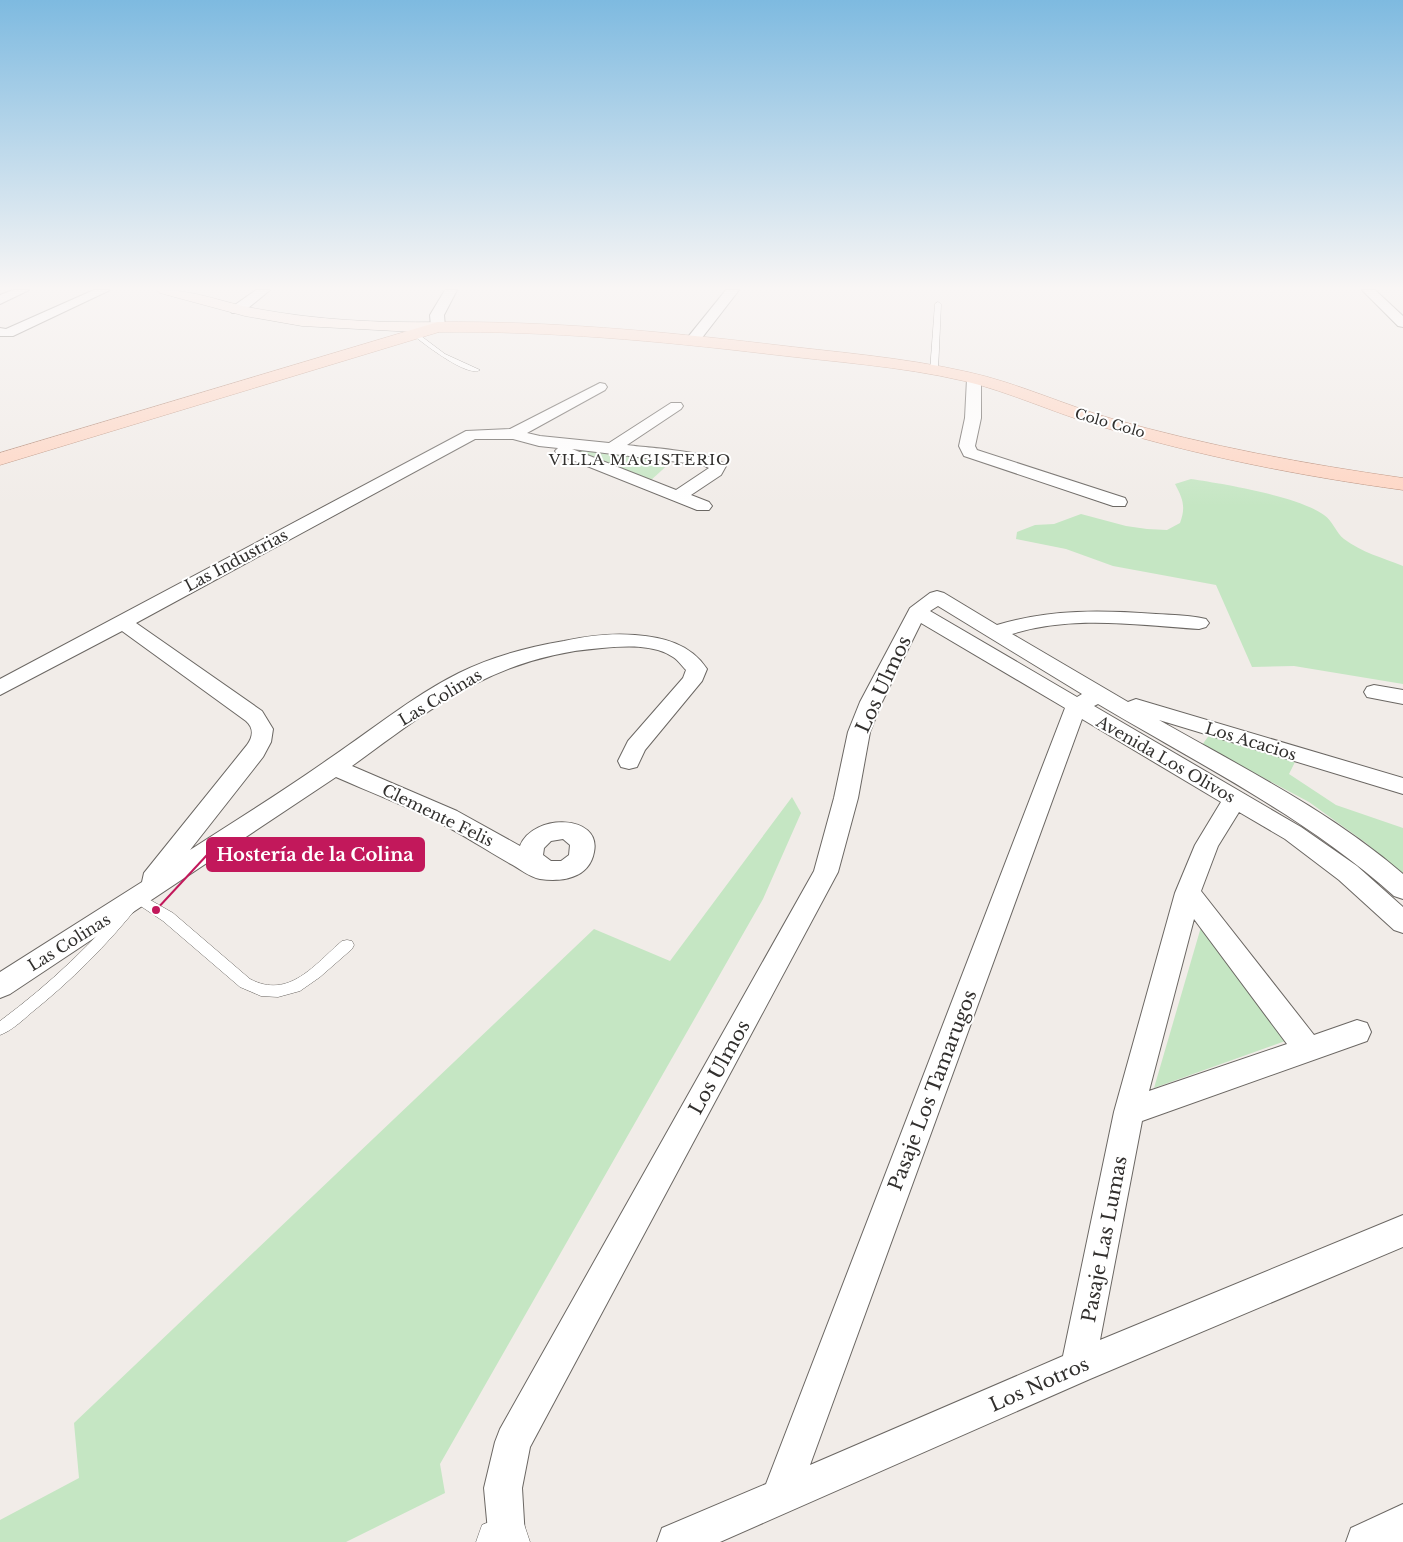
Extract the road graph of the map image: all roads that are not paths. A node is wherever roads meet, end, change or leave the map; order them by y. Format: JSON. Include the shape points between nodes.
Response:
{"nodes":[{"id":1,"x":322,"y":362,"type":"edge"},
{"id":2,"x":458,"y":362,"type":"edge"},
{"id":3,"x":864,"y":362,"type":"edge"},
{"id":4,"x":935,"y":362,"type":"edge"},
{"id":5,"x":476,"y":370,"type":"dead end"},
{"id":6,"x":934,"y":371,"type":"junction"},
{"id":7,"x":974,"y":380,"type":"junction"},
{"id":8,"x":600,"y":387,"type":"dead end"},
{"id":9,"x":676,"y":406,"type":"dead end"},
{"id":10,"x":512,"y":434,"type":"junction"},
{"id":11,"x":538,"y":441,"type":"junction"},
{"id":12,"x":612,"y":448,"type":"junction"},
{"id":13,"x":0,"y":459,"type":"edge"},
{"id":14,"x":1403,"y":484,"type":"edge"},
{"id":15,"x":678,"y":496,"type":"junction"},
{"id":16,"x":1119,"y":502,"type":"dead end"},
{"id":17,"x":703,"y":506,"type":"dead end"},
{"id":18,"x":927,"y":605,"type":"junction"},
{"id":19,"x":121,"y":621,"type":"junction"},
{"id":20,"x":1199,"y":622,"type":"dead end"},
{"id":21,"x":994,"y":633,"type":"junction"},
{"id":22,"x":0,"y":688,"type":"edge"},
{"id":23,"x":1374,"y":692,"type":"dead end"},
{"id":24,"x":1403,"y":697,"type":"edge"},
{"id":25,"x":1087,"y":701,"type":"junction"},
{"id":26,"x":630,"y":760,"type":"dead end"},
{"id":27,"x":334,"y":767,"type":"junction"},
{"id":28,"x":1403,"y":786,"type":"edge"},
{"id":29,"x":1235,"y":798,"type":"junction"},
{"id":30,"x":540,"y":869,"type":"dead end"},
{"id":31,"x":1403,"y":889,"type":"edge"},
{"id":32,"x":1188,"y":893,"type":"junction"},
{"id":33,"x":138,"y":898,"type":"junction"},
{"id":34,"x":1403,"y":923,"type":"edge"},
{"id":35,"x":347,"y":945,"type":"dead end"},
{"id":36,"x":0,"y":986,"type":"edge"},
{"id":37,"x":0,"y":1029,"type":"edge"},
{"id":38,"x":1357,"y":1032,"type":"dead end"},
{"id":39,"x":1308,"y":1048,"type":"junction"},
{"id":40,"x":1129,"y":1112,"type":"junction"},
{"id":41,"x":1403,"y":1231,"type":"edge"},
{"id":42,"x":1078,"y":1367,"type":"junction"},
{"id":43,"x":779,"y":1498,"type":"junction"},
{"id":44,"x":1403,"y":1523,"type":"edge"},
{"id":45,"x":504,"y":1541,"type":"edge"},
{"id":46,"x":676,"y":1542,"type":"edge"},
{"id":47,"x":1365,"y":1542,"type":"edge"}],
"edges":[{"from":1,"to":13,"type":"main road"},
{"from":2,"to":5,"type":"lane"},
{"from":3,"to":6,"type":"main road","name":"Colo Colo"},
{"from":4,"to":6,"type":"lane"},
{"from":6,"to":7,"type":"main road","name":"Colo Colo"},
{"from":7,"to":14,"type":"main road","name":"Colo Colo","via":[[1179,442],[1300,468]]},
{"from":7,"to":16,"type":"street","via":[[973,418],[967,446],[970,453]]},
{"from":8,"to":10,"type":"street"},
{"from":9,"to":12,"type":"street"},
{"from":10,"to":11,"type":"street"},
{"from":10,"to":19,"type":"street","name":"Las Industrias","via":[[472,434]]},
{"from":11,"to":12,"type":"street"},
{"from":11,"to":15,"type":"street"},
{"from":12,"to":15,"type":"street","via":[[706,461],[718,466],[715,472]]},
{"from":15,"to":17,"type":"street"},
{"from":18,"to":21,"type":"street","name":"Avenida Los Olivos"},
{"from":18,"to":25,"type":"street","name":"Avenida Los Olivos"},
{"from":18,"to":45,"type":"street","name":"Los Ulmos","via":[[871,702],[859,732],[826,872],[513,1442],[503,1488]]},
{"from":19,"to":22,"type":"street","name":"Las Industrias"},
{"from":19,"to":33,"type":"street","name":"Las Colinas","via":[[254,716],[263,731],[263,738],[255,751]]},
{"from":20,"to":21,"type":"street","via":[[1074,616],[1036,620]]},
{"from":21,"to":25,"type":"street","name":"Avenida Los Olivos"},
{"from":23,"to":24,"type":"street"},
{"from":25,"to":28,"type":"street","name":"Los Acacios"},
{"from":25,"to":29,"type":"street","name":"Avenida Los Olivos"},
{"from":25,"to":31,"type":"street","name":"Avenida Los Olivos","via":[[1310,818]]},
{"from":25,"to":43,"type":"street","name":"Pasaje Los Tamarugos"},
{"from":26,"to":27,"type":"street","name":"Las Colinas","via":[[636,746],[692,681],[697,669],[683,652],[647,641],[621,638],[554,650],[466,678]]},
{"from":27,"to":30,"type":"street","name":"Clemente Felis","via":[[450,817]]},
{"from":27,"to":33,"type":"street","name":"Las Colinas"},
{"from":29,"to":32,"type":"street","name":"Pasaje Las Lumas","via":[[1207,845]]},
{"from":29,"to":34,"type":"street","name":"Avenida Los Olivos","via":[[1322,853]]},
{"from":32,"to":39,"type":"street"},
{"from":32,"to":40,"type":"street","name":"Pasaje Las Lumas"},
{"from":33,"to":35,"type":"lane","via":[[168,917],[254,988],[275,991],[295,986]]},
{"from":33,"to":36,"type":"street","name":"Las Colinas"},
{"from":33,"to":37,"type":"lane","via":[[83,962]]},
{"from":38,"to":39,"type":"street"},
{"from":39,"to":40,"type":"street"},
{"from":40,"to":42,"type":"street","name":"Pasaje Las Lumas"},
{"from":41,"to":42,"type":"street","name":"Los Notros"},
{"from":42,"to":43,"type":"street","name":"Los Notros"},
{"from":43,"to":46,"type":"street","name":"Los Notros"},
{"from":44,"to":47,"type":"street"}]}
